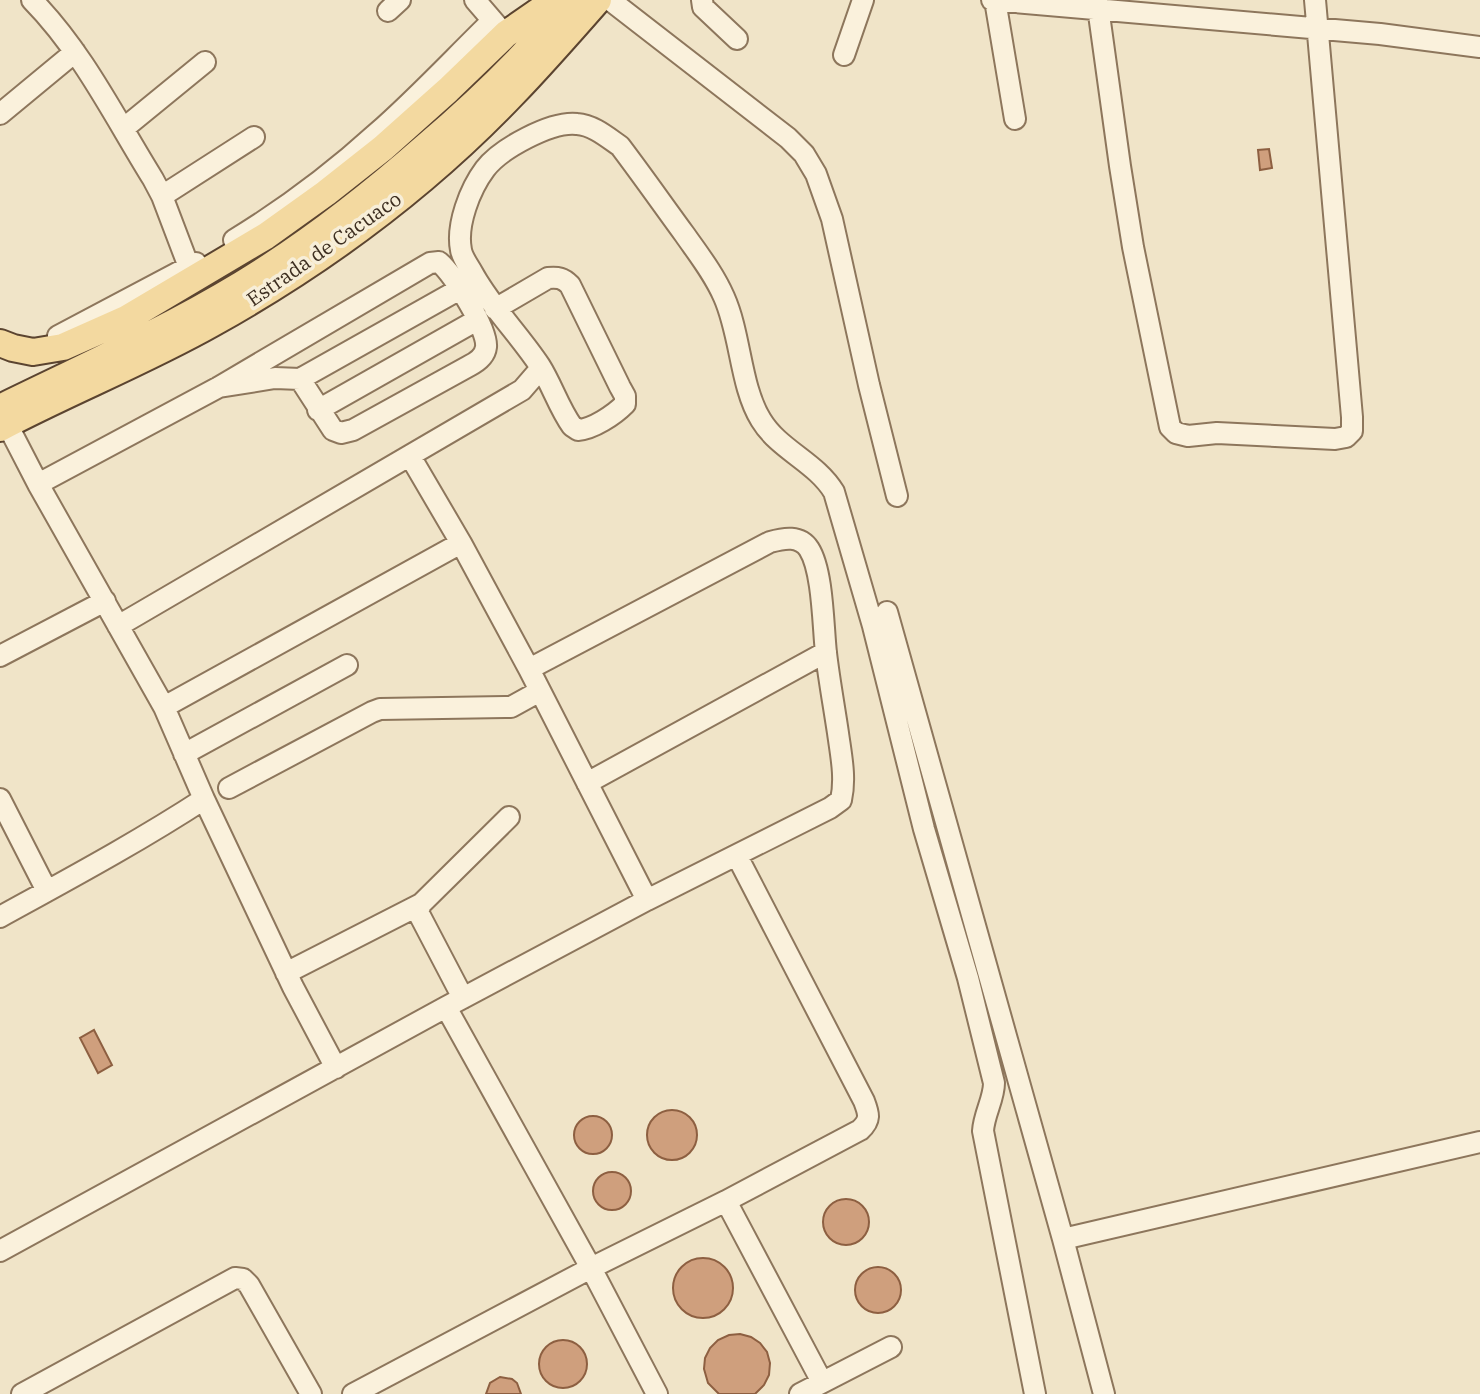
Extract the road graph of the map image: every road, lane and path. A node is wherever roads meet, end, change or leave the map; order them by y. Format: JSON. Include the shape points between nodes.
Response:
{"nodes":[{"id":1,"x":32,"y":0,"type":"edge"},
{"id":2,"x":475,"y":0,"type":"edge"},
{"id":3,"x":555,"y":0,"type":"edge"},
{"id":4,"x":572,"y":0,"type":"edge"},
{"id":5,"x":598,"y":0,"type":"edge"},
{"id":6,"x":610,"y":0,"type":"edge"},
{"id":7,"x":702,"y":0,"type":"edge"},
{"id":8,"x":863,"y":0,"type":"edge"},
{"id":9,"x":994,"y":0,"type":"edge"},
{"id":10,"x":1315,"y":0,"type":"edge"},
{"id":11,"x":1098,"y":5,"type":"edge"},
{"id":12,"x":499,"y":28,"type":"junction"},
{"id":13,"x":1317,"y":29,"type":"junction"},
{"id":14,"x":737,"y":39,"type":"dead end"},
{"id":15,"x":1480,"y":47,"type":"edge"},
{"id":16,"x":75,"y":52,"type":"junction"},
{"id":17,"x":844,"y":55,"type":"dead end"},
{"id":18,"x":205,"y":62,"type":"dead end"},
{"id":19,"x":0,"y":114,"type":"edge"},
{"id":20,"x":1015,"y":119,"type":"dead end"},
{"id":21,"x":123,"y":129,"type":"junction"},
{"id":22,"x":254,"y":137,"type":"dead end"},
{"id":23,"x":162,"y":196,"type":"junction"},
{"id":24,"x":189,"y":267,"type":"junction"},
{"id":25,"x":460,"y":289,"type":"junction"},
{"id":26,"x":486,"y":314,"type":"junction"},
{"id":27,"x":58,"y":336,"type":"dead end"},
{"id":28,"x":0,"y":343,"type":"edge"},
{"id":29,"x":541,"y":368,"type":"junction"},
{"id":30,"x":300,"y":379,"type":"junction"},
{"id":31,"x":219,"y":387,"type":"junction"},
{"id":32,"x":522,"y":390,"type":"junction"},
{"id":33,"x":554,"y":391,"type":"junction"},
{"id":34,"x":318,"y":410,"type":"junction"},
{"id":35,"x":2,"y":420,"type":"edge"},
{"id":36,"x":410,"y":456,"type":"junction"},
{"id":37,"x":38,"y":484,"type":"junction"},
{"id":38,"x":897,"y":496,"type":"dead end"},
{"id":39,"x":461,"y":543,"type":"junction"},
{"id":40,"x":105,"y":601,"type":"junction"},
{"id":41,"x":887,"y":612,"type":"dead end"},
{"id":42,"x":118,"y":626,"type":"junction"},
{"id":43,"x":826,"y":652,"type":"junction"},
{"id":44,"x":0,"y":656,"type":"edge"},
{"id":45,"x":347,"y":665,"type":"dead end"},
{"id":46,"x":529,"y":669,"type":"junction"},
{"id":47,"x":540,"y":691,"type":"junction"},
{"id":48,"x":164,"y":707,"type":"junction"},
{"id":49,"x":184,"y":754,"type":"junction"},
{"id":50,"x":587,"y":783,"type":"junction"},
{"id":51,"x":229,"y":788,"type":"dead end"},
{"id":52,"x":0,"y":799,"type":"edge"},
{"id":53,"x":204,"y":799,"type":"junction"},
{"id":54,"x":509,"y":817,"type":"dead end"},
{"id":55,"x":737,"y":856,"type":"junction"},
{"id":56,"x":47,"y":891,"type":"junction"},
{"id":57,"x":647,"y":900,"type":"junction"},
{"id":58,"x":421,"y":904,"type":"junction"},
{"id":59,"x":0,"y":917,"type":"edge"},
{"id":60,"x":286,"y":973,"type":"junction"},
{"id":61,"x":454,"y":1002,"type":"junction"},
{"id":62,"x":336,"y":1068,"type":"junction"},
{"id":63,"x":1480,"y":1142,"type":"edge"},
{"id":64,"x":726,"y":1201,"type":"junction"},
{"id":65,"x":1063,"y":1239,"type":"junction"},
{"id":66,"x":0,"y":1251,"type":"edge"},
{"id":67,"x":591,"y":1268,"type":"junction"},
{"id":68,"x":891,"y":1347,"type":"dead end"},
{"id":69,"x":822,"y":1382,"type":"junction"},
{"id":70,"x":22,"y":1394,"type":"edge"},
{"id":71,"x":311,"y":1394,"type":"edge"},
{"id":72,"x":353,"y":1394,"type":"edge"},
{"id":73,"x":657,"y":1394,"type":"edge"},
{"id":74,"x":800,"y":1394,"type":"edge"},
{"id":75,"x":1035,"y":1394,"type":"edge"},
{"id":76,"x":1104,"y":1394,"type":"edge"}],
"edges":[{"from":1,"to":16,"type":"street"},
{"from":2,"to":12,"type":"street"},
{"from":3,"to":12,"type":"main road"},
{"from":4,"to":35,"type":"main road","name":"Estrada de Cacuaco","via":[[456,121],[297,249]]},
{"from":5,"to":35,"type":"main road","name":"Estrada de Cacuaco","via":[[454,150],[333,247],[175,344]]},
{"from":6,"to":38,"type":"street","via":[[788,138],[816,174],[832,219]]},
{"from":7,"to":14,"type":"street"},
{"from":8,"to":17,"type":"street"},
{"from":9,"to":11,"type":"street"},
{"from":9,"to":20,"type":"street"},
{"from":10,"to":13,"type":"street"},
{"from":11,"to":13,"type":"street"},
{"from":11,"to":13,"type":"street","via":[[1130,232],[1166,415],[1176,433],[1188,436],[1335,439],[1352,431]]},
{"from":12,"to":24,"type":"street","via":[[276,215]]},
{"from":12,"to":28,"type":"main road","via":[[448,90],[383,148],[266,236],[126,319],[63,347],[33,352]]},
{"from":13,"to":15,"type":"street"},
{"from":16,"to":19,"type":"street"},
{"from":16,"to":21,"type":"street"},
{"from":18,"to":21,"type":"street"},
{"from":21,"to":23,"type":"street"},
{"from":22,"to":23,"type":"street"},
{"from":23,"to":24,"type":"street"},
{"from":24,"to":27,"type":"street"},
{"from":25,"to":26,"type":"street"},
{"from":25,"to":30,"type":"street"},
{"from":25,"to":31,"type":"street","via":[[439,262],[430,263]]},
{"from":26,"to":29,"type":"street","via":[[515,333]]},
{"from":26,"to":33,"type":"street","via":[[548,278],[570,285],[625,404],[578,430]]},
{"from":26,"to":34,"type":"street"},
{"from":26,"to":34,"type":"street","via":[[486,346],[478,361],[353,430],[333,430]]},
{"from":26,"to":75,"type":"street","via":[[486,298],[461,253],[459,231],[486,168],[553,126],[578,123],[601,132],[620,146],[723,294],[759,417],[834,492],[994,1083],[983,1131]]},
{"from":29,"to":32,"type":"street"},
{"from":29,"to":33,"type":"street"},
{"from":30,"to":31,"type":"street"},
{"from":30,"to":34,"type":"street"},
{"from":31,"to":37,"type":"street"},
{"from":32,"to":33,"type":"street"},
{"from":32,"to":36,"type":"street"},
{"from":35,"to":37,"type":"street"},
{"from":36,"to":39,"type":"street"},
{"from":36,"to":42,"type":"street"},
{"from":37,"to":40,"type":"street"},
{"from":39,"to":46,"type":"street"},
{"from":39,"to":48,"type":"street"},
{"from":40,"to":42,"type":"street"},
{"from":40,"to":44,"type":"street"},
{"from":41,"to":65,"type":"street"},
{"from":42,"to":48,"type":"street"},
{"from":43,"to":46,"type":"street","via":[[819,582],[809,549],[784,538]]},
{"from":43,"to":50,"type":"street"},
{"from":43,"to":55,"type":"street","via":[[843,766],[841,800]]},
{"from":45,"to":49,"type":"street"},
{"from":46,"to":47,"type":"street"},
{"from":47,"to":50,"type":"street"},
{"from":47,"to":51,"type":"street","via":[[511,707],[380,709]]},
{"from":48,"to":49,"type":"street"},
{"from":49,"to":53,"type":"street"},
{"from":50,"to":57,"type":"street"},
{"from":52,"to":56,"type":"street"},
{"from":53,"to":56,"type":"street"},
{"from":53,"to":60,"type":"street"},
{"from":54,"to":58,"type":"street"},
{"from":55,"to":57,"type":"street"},
{"from":55,"to":64,"type":"street","via":[[868,1116],[860,1130]]},
{"from":56,"to":59,"type":"street"},
{"from":57,"to":61,"type":"street"},
{"from":58,"to":60,"type":"street"},
{"from":58,"to":61,"type":"street","via":[[418,912]]},
{"from":60,"to":62,"type":"street"},
{"from":61,"to":62,"type":"street"},
{"from":61,"to":67,"type":"street"},
{"from":62,"to":66,"type":"street"},
{"from":63,"to":65,"type":"street"},
{"from":64,"to":67,"type":"street"},
{"from":64,"to":69,"type":"street"},
{"from":65,"to":76,"type":"street"},
{"from":67,"to":72,"type":"street"},
{"from":67,"to":73,"type":"street"},
{"from":68,"to":69,"type":"street"},
{"from":69,"to":74,"type":"street"},
{"from":70,"to":71,"type":"street","via":[[235,1278],[249,1285]]}]}
